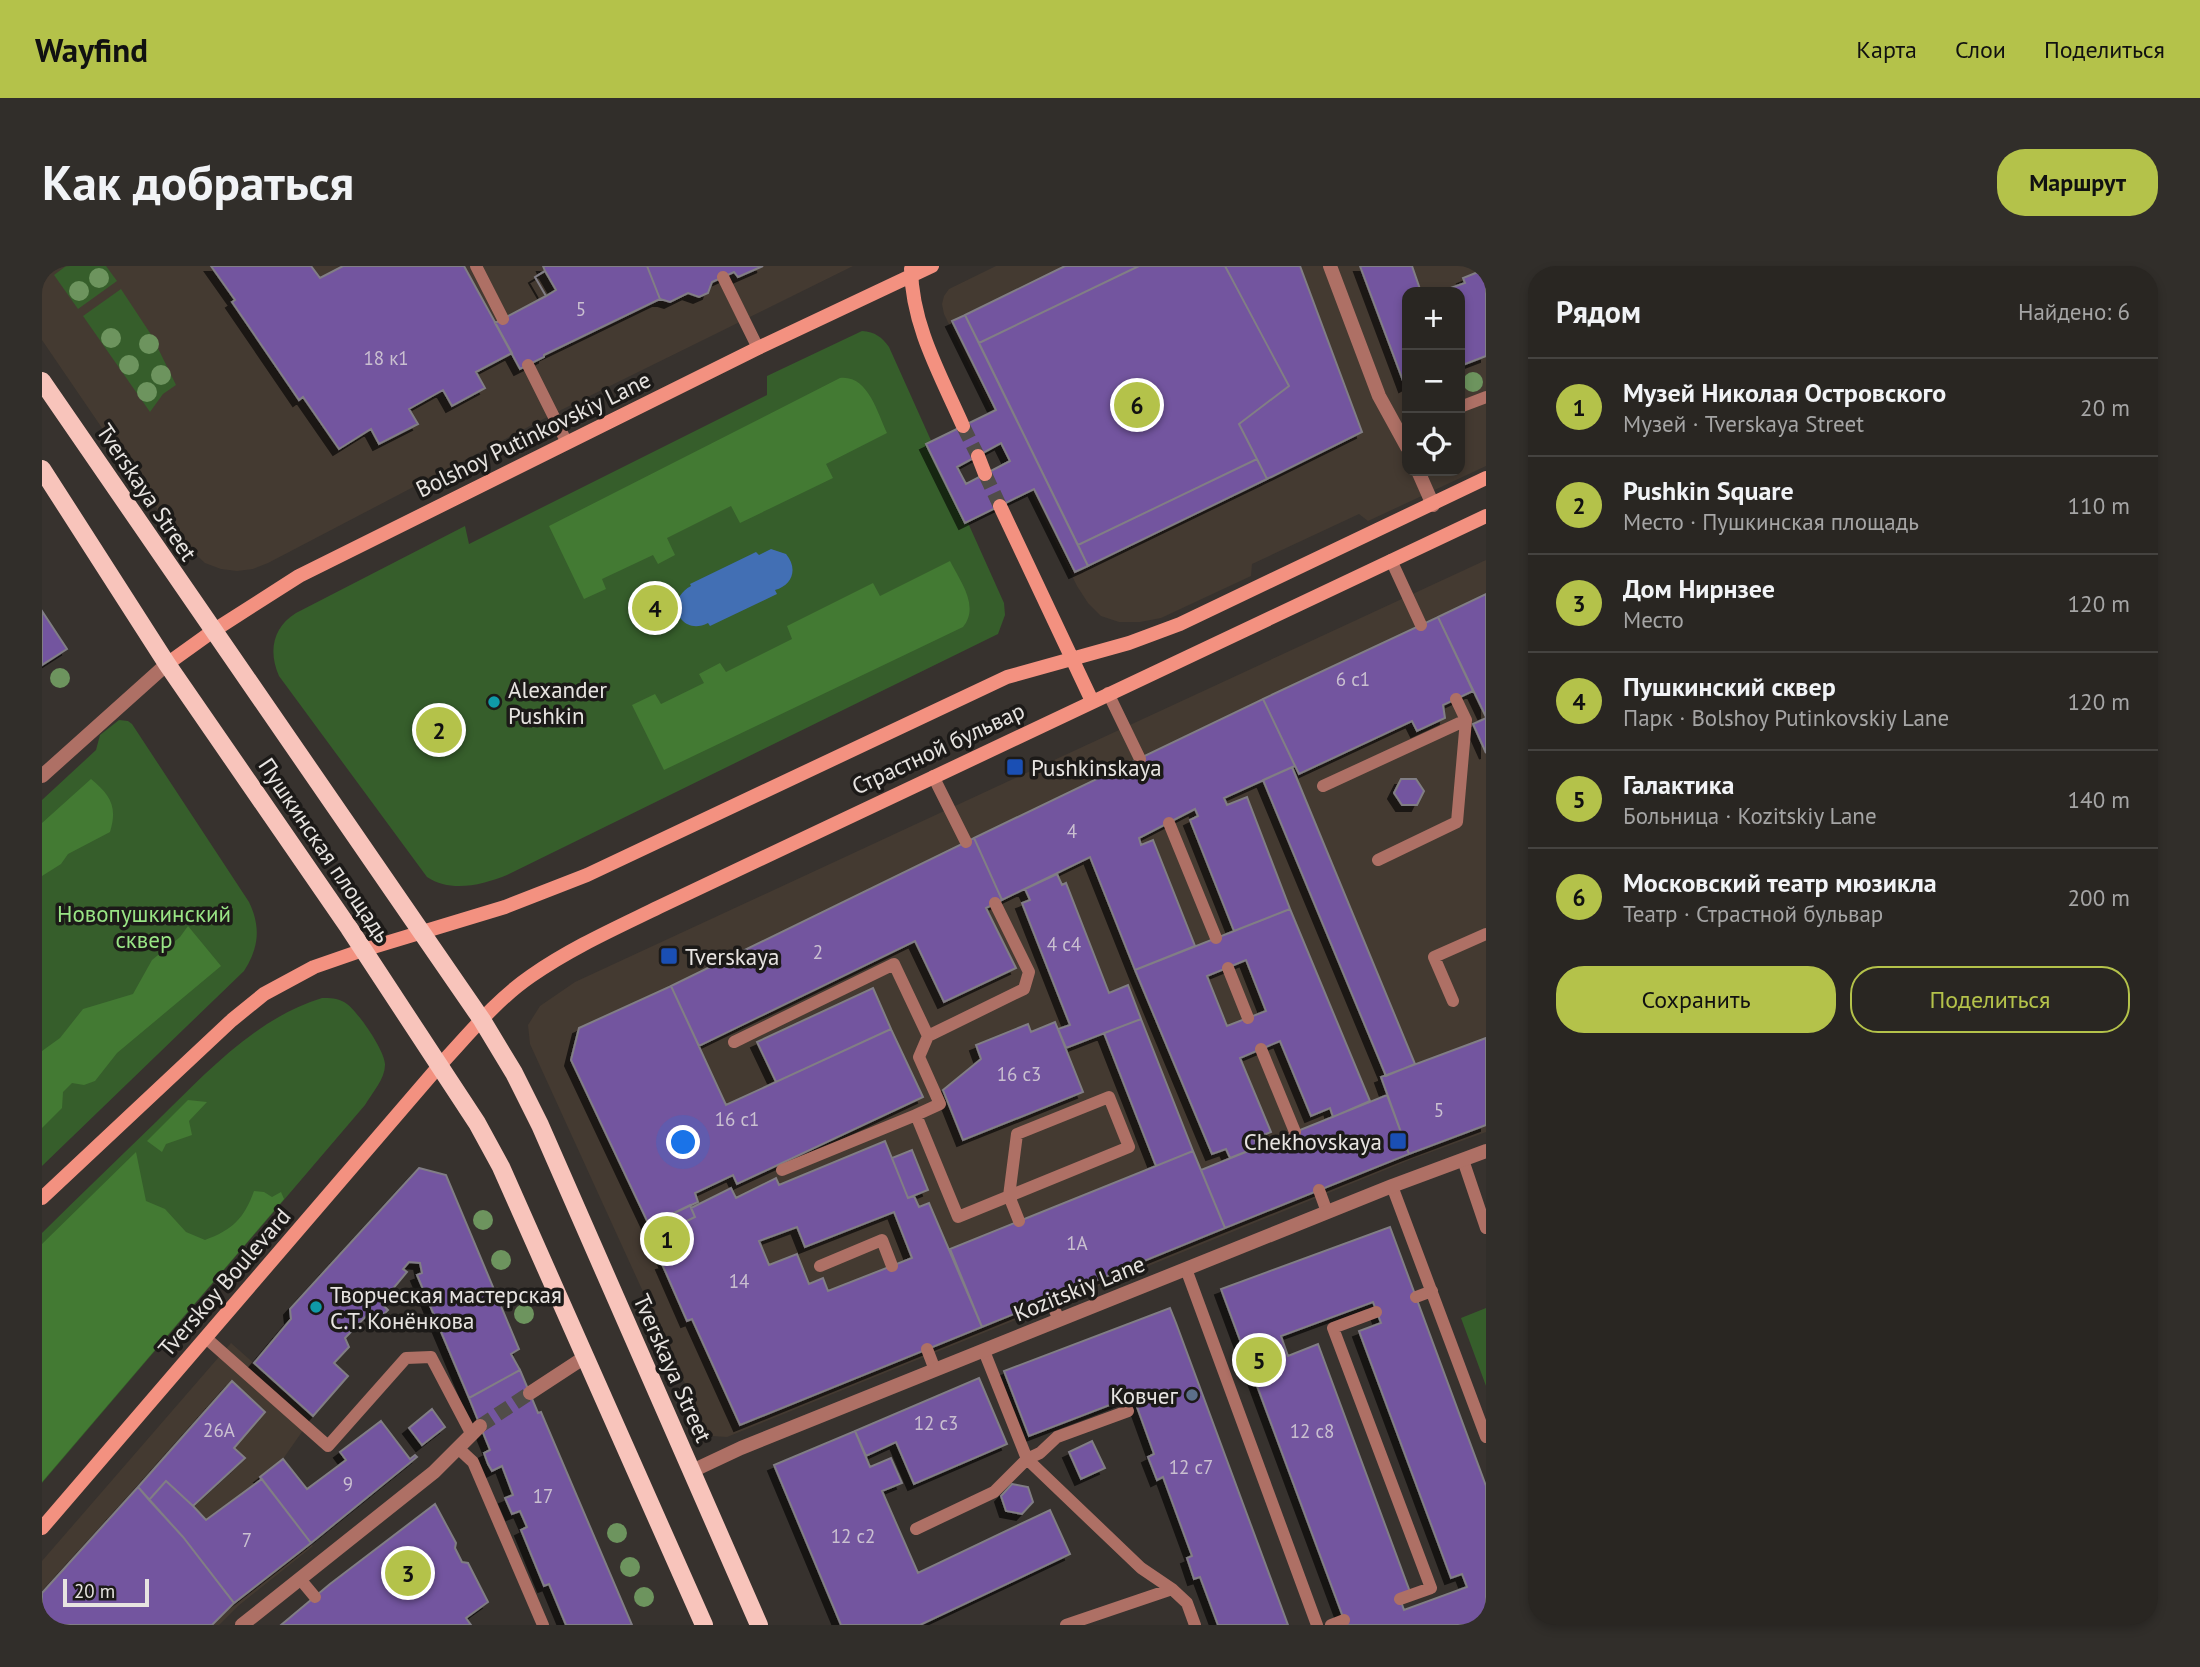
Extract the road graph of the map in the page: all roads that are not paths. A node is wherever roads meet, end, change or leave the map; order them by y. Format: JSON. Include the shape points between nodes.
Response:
{"nodes":[{"id":1,"x":476,"y":266,"type":"edge"},
{"id":2,"x":932,"y":266,"type":"edge"},
{"id":3,"x":1331,"y":266,"type":"edge"},
{"id":4,"x":911,"y":271,"type":"edge"},
{"id":5,"x":723,"y":277,"type":"dead end"},
{"id":6,"x":503,"y":318,"type":"dead end"},
{"id":7,"x":758,"y":348,"type":"junction"},
{"id":8,"x":528,"y":365,"type":"dead end"},
{"id":9,"x":42,"y":380,"type":"edge"},
{"id":10,"x":1486,"y":397,"type":"edge"},
{"id":11,"x":1465,"y":405,"type":"edge"},
{"id":12,"x":963,"y":426,"type":"tunnel mouth"},
{"id":13,"x":1402,"y":428,"type":"edge"},
{"id":14,"x":567,"y":443,"type":"junction"},
{"id":15,"x":978,"y":456,"type":"tunnel mouth"},
{"id":16,"x":42,"y":469,"type":"edge"},
{"id":17,"x":985,"y":474,"type":"tunnel mouth"},
{"id":18,"x":1420,"y":476,"type":"edge"},
{"id":19,"x":1486,"y":478,"type":"edge"},
{"id":20,"x":1433,"y":505,"type":"junction"},
{"id":21,"x":1000,"y":506,"type":"tunnel mouth"},
{"id":22,"x":1486,"y":516,"type":"edge"},
{"id":23,"x":1391,"y":560,"type":"junction"},
{"id":24,"x":1421,"y":625,"type":"dead end"},
{"id":25,"x":213,"y":631,"type":"junction"},
{"id":26,"x":1072,"y":659,"type":"junction"},
{"id":27,"x":167,"y":664,"type":"junction"},
{"id":28,"x":1108,"y":693,"type":"junction"},
{"id":29,"x":1456,"y":699,"type":"dead end"},
{"id":30,"x":1092,"y":701,"type":"junction"},
{"id":31,"x":1466,"y":720,"type":"junction"},
{"id":32,"x":1140,"y":759,"type":"dead end"},
{"id":33,"x":42,"y":776,"type":"edge"},
{"id":34,"x":933,"y":776,"type":"junction"},
{"id":35,"x":1324,"y":786,"type":"dead end"},
{"id":36,"x":1169,"y":823,"type":"dead end"},
{"id":37,"x":966,"y":842,"type":"dead end"},
{"id":38,"x":1378,"y":860,"type":"dead end"},
{"id":39,"x":995,"y":903,"type":"dead end"},
{"id":40,"x":421,"y":933,"type":"junction"},
{"id":41,"x":1486,"y":934,"type":"edge"},
{"id":42,"x":1216,"y":938,"type":"dead end"},
{"id":43,"x":363,"y":950,"type":"junction"},
{"id":44,"x":1228,"y":968,"type":"dead end"},
{"id":45,"x":1453,"y":1001,"type":"dead end"},
{"id":46,"x":1248,"y":1018,"type":"dead end"},
{"id":47,"x":482,"y":1020,"type":"junction"},
{"id":48,"x":928,"y":1036,"type":"junction"},
{"id":49,"x":734,"y":1042,"type":"dead end"},
{"id":50,"x":1261,"y":1049,"type":"dead end"},
{"id":51,"x":439,"y":1066,"type":"junction"},
{"id":52,"x":916,"y":1115,"type":"junction"},
{"id":53,"x":1295,"y":1132,"type":"dead end"},
{"id":54,"x":1486,"y":1151,"type":"edge"},
{"id":55,"x":1463,"y":1160,"type":"junction"},
{"id":56,"x":782,"y":1170,"type":"dead end"},
{"id":57,"x":1392,"y":1186,"type":"junction"},
{"id":58,"x":1319,"y":1190,"type":"dead end"},
{"id":59,"x":1009,"y":1196,"type":"junction"},
{"id":60,"x":42,"y":1198,"type":"edge"},
{"id":61,"x":1327,"y":1212,"type":"junction"},
{"id":62,"x":1019,"y":1221,"type":"dead end"},
{"id":63,"x":1486,"y":1228,"type":"edge"},
{"id":64,"x":820,"y":1266,"type":"dead end"},
{"id":65,"x":892,"y":1266,"type":"dead end"},
{"id":66,"x":1186,"y":1269,"type":"junction"},
{"id":67,"x":1432,"y":1291,"type":"junction"},
{"id":68,"x":1416,"y":1297,"type":"dead end"},
{"id":69,"x":1050,"y":1299,"type":"dead end"},
{"id":70,"x":1376,"y":1312,"type":"dead end"},
{"id":71,"x":1059,"y":1320,"type":"junction"},
{"id":72,"x":206,"y":1338,"type":"junction"},
{"id":73,"x":927,"y":1349,"type":"dead end"},
{"id":74,"x":984,"y":1351,"type":"junction"},
{"id":75,"x":585,"y":1357,"type":"junction"},
{"id":76,"x":935,"y":1370,"type":"junction"},
{"id":77,"x":530,"y":1394,"type":"tunnel mouth"},
{"id":78,"x":1128,"y":1411,"type":"dead end"},
{"id":79,"x":476,"y":1430,"type":"joint"},
{"id":80,"x":1486,"y":1437,"type":"edge"},
{"id":81,"x":459,"y":1449,"type":"junction"},
{"id":82,"x":1027,"y":1459,"type":"junction"},
{"id":83,"x":692,"y":1471,"type":"junction"},
{"id":84,"x":42,"y":1528,"type":"edge"},
{"id":85,"x":916,"y":1529,"type":"dead end"},
{"id":86,"x":300,"y":1579,"type":"junction"},
{"id":87,"x":1172,"y":1589,"type":"junction"},
{"id":88,"x":315,"y":1597,"type":"dead end"},
{"id":89,"x":1400,"y":1599,"type":"dead end"},
{"id":90,"x":1345,"y":1620,"type":"dead end"},
{"id":91,"x":242,"y":1625,"type":"edge"},
{"id":92,"x":543,"y":1625,"type":"edge"},
{"id":93,"x":704,"y":1625,"type":"edge"},
{"id":94,"x":759,"y":1625,"type":"edge"},
{"id":95,"x":1066,"y":1625,"type":"edge"},
{"id":96,"x":1195,"y":1625,"type":"edge"},
{"id":97,"x":1317,"y":1625,"type":"edge"},
{"id":98,"x":1331,"y":1625,"type":"edge"}],
"edges":[{"from":1,"to":6,"type":"lane"},
{"from":2,"to":4,"type":"main road","name":"Bolshoy Putinkovskiy Lane"},
{"from":3,"to":13,"type":"street","via":[[1378,396]]},
{"from":4,"to":7,"type":"main road","name":"Bolshoy Putinkovskiy Lane"},
{"from":4,"to":12,"type":"main road","via":[[922,333]]},
{"from":5,"to":7,"type":"lane"},
{"from":7,"to":14,"type":"main road","name":"Bolshoy Putinkovskiy Lane"},
{"from":8,"to":14,"type":"lane"},
{"from":9,"to":25,"type":"main road","name":"Tverskaya Street"},
{"from":10,"to":11,"type":"lane"},
{"from":14,"to":25,"type":"main road","name":"Bolshoy Putinkovskiy Lane","via":[[299,576]]},
{"from":15,"to":17,"type":"main road"},
{"from":16,"to":27,"type":"main road"},
{"from":18,"to":20,"type":"street"},
{"from":19,"to":20,"type":"main road","name":"Страстной бульвар"},
{"from":20,"to":26,"type":"main road","name":"Страстной бульвар","via":[[1180,624]]},
{"from":21,"to":26,"type":"main road"},
{"from":22,"to":23,"type":"main road","name":"Страстной бульвар"},
{"from":23,"to":24,"type":"lane"},
{"from":23,"to":28,"type":"main road","name":"Страстной бульвар"},
{"from":25,"to":27,"type":"main road","name":"Bolshoy Putinkovskiy Lane"},
{"from":25,"to":40,"type":"main road","name":"Пушкинская площадь"},
{"from":26,"to":30,"type":"main road"},
{"from":26,"to":40,"type":"main road","name":"Страстной бульвар","via":[[1007,677],[587,875]]},
{"from":27,"to":33,"type":"street"},
{"from":27,"to":43,"type":"main road","name":"Пушкинская площадь"},
{"from":28,"to":30,"type":"main road","name":"Страстной бульвар"},
{"from":28,"to":32,"type":"lane"},
{"from":29,"to":31,"type":"lane"},
{"from":30,"to":34,"type":"main road","name":"Страстной бульвар"},
{"from":31,"to":35,"type":"lane"},
{"from":31,"to":38,"type":"lane","via":[[1457,822]]},
{"from":34,"to":37,"type":"lane"},
{"from":34,"to":47,"type":"main road","name":"Страстной бульвар","via":[[587,942],[530,976]]},
{"from":36,"to":42,"type":"lane"},
{"from":39,"to":48,"type":"lane","via":[[1030,972],[1024,989]]},
{"from":40,"to":43,"type":"main road","name":"Страстной бульвар"},
{"from":40,"to":47,"type":"main road","name":"Пушкинская площадь"},
{"from":41,"to":45,"type":"lane","via":[[1434,957]]},
{"from":43,"to":51,"type":"main road","name":"Пушкинская площадь"},
{"from":43,"to":60,"type":"main road","via":[[314,967],[253,1003]]},
{"from":44,"to":46,"type":"lane"},
{"from":47,"to":51,"type":"main road","name":"Страстной бульвар"},
{"from":47,"to":83,"type":"main road","name":"Tverskaya Street","via":[[540,1125]]},
{"from":48,"to":49,"type":"lane","via":[[894,964]]},
{"from":48,"to":52,"type":"lane","via":[[919,1057],[940,1104]]},
{"from":50,"to":53,"type":"lane"},
{"from":51,"to":72,"type":"main road","name":"Tverskoy Boulevard"},
{"from":51,"to":75,"type":"main road","via":[[501,1167]]},
{"from":52,"to":56,"type":"lane"},
{"from":52,"to":59,"type":"lane","via":[[958,1217]]},
{"from":54,"to":55,"type":"street","name":"Kozitskiy Lane"},
{"from":55,"to":57,"type":"street","name":"Kozitskiy Lane"},
{"from":55,"to":63,"type":"lane"},
{"from":57,"to":61,"type":"street","name":"Kozitskiy Lane"},
{"from":57,"to":67,"type":"lane"},
{"from":58,"to":61,"type":"lane"},
{"from":59,"to":59,"type":"lane","via":[[1017,1134],[1109,1097],[1129,1147]]},
{"from":59,"to":62,"type":"lane"},
{"from":61,"to":66,"type":"street","name":"Kozitskiy Lane"},
{"from":64,"to":65,"type":"lane","via":[[882,1240]]},
{"from":66,"to":71,"type":"street","name":"Kozitskiy Lane"},
{"from":66,"to":97,"type":"lane"},
{"from":67,"to":68,"type":"lane"},
{"from":67,"to":80,"type":"lane"},
{"from":69,"to":71,"type":"lane"},
{"from":70,"to":89,"type":"lane","via":[[1334,1328],[1431,1588]]},
{"from":71,"to":74,"type":"street","name":"Kozitskiy Lane"},
{"from":72,"to":79,"type":"lane","via":[[328,1446],[406,1358],[431,1357]]},
{"from":72,"to":84,"type":"main road","name":"Tverskoy Boulevard"},
{"from":73,"to":76,"type":"lane"},
{"from":74,"to":76,"type":"street","name":"Kozitskiy Lane"},
{"from":74,"to":82,"type":"lane"},
{"from":75,"to":77,"type":"street"},
{"from":75,"to":93,"type":"main road"},
{"from":76,"to":83,"type":"street","name":"Kozitskiy Lane"},
{"from":78,"to":82,"type":"lane","via":[[1057,1437]]},
{"from":79,"to":81,"type":"street"},
{"from":81,"to":86,"type":"street"},
{"from":81,"to":92,"type":"lane","via":[[473,1462]]},
{"from":82,"to":85,"type":"lane","via":[[994,1492]]},
{"from":82,"to":87,"type":"lane","via":[[1141,1568]]},
{"from":83,"to":94,"type":"main road","name":"Tverskaya Street"},
{"from":86,"to":88,"type":"lane"},
{"from":86,"to":91,"type":"street"},
{"from":87,"to":95,"type":"lane"},
{"from":87,"to":96,"type":"lane","via":[[1187,1603]]},
{"from":90,"to":98,"type":"lane"}]}
